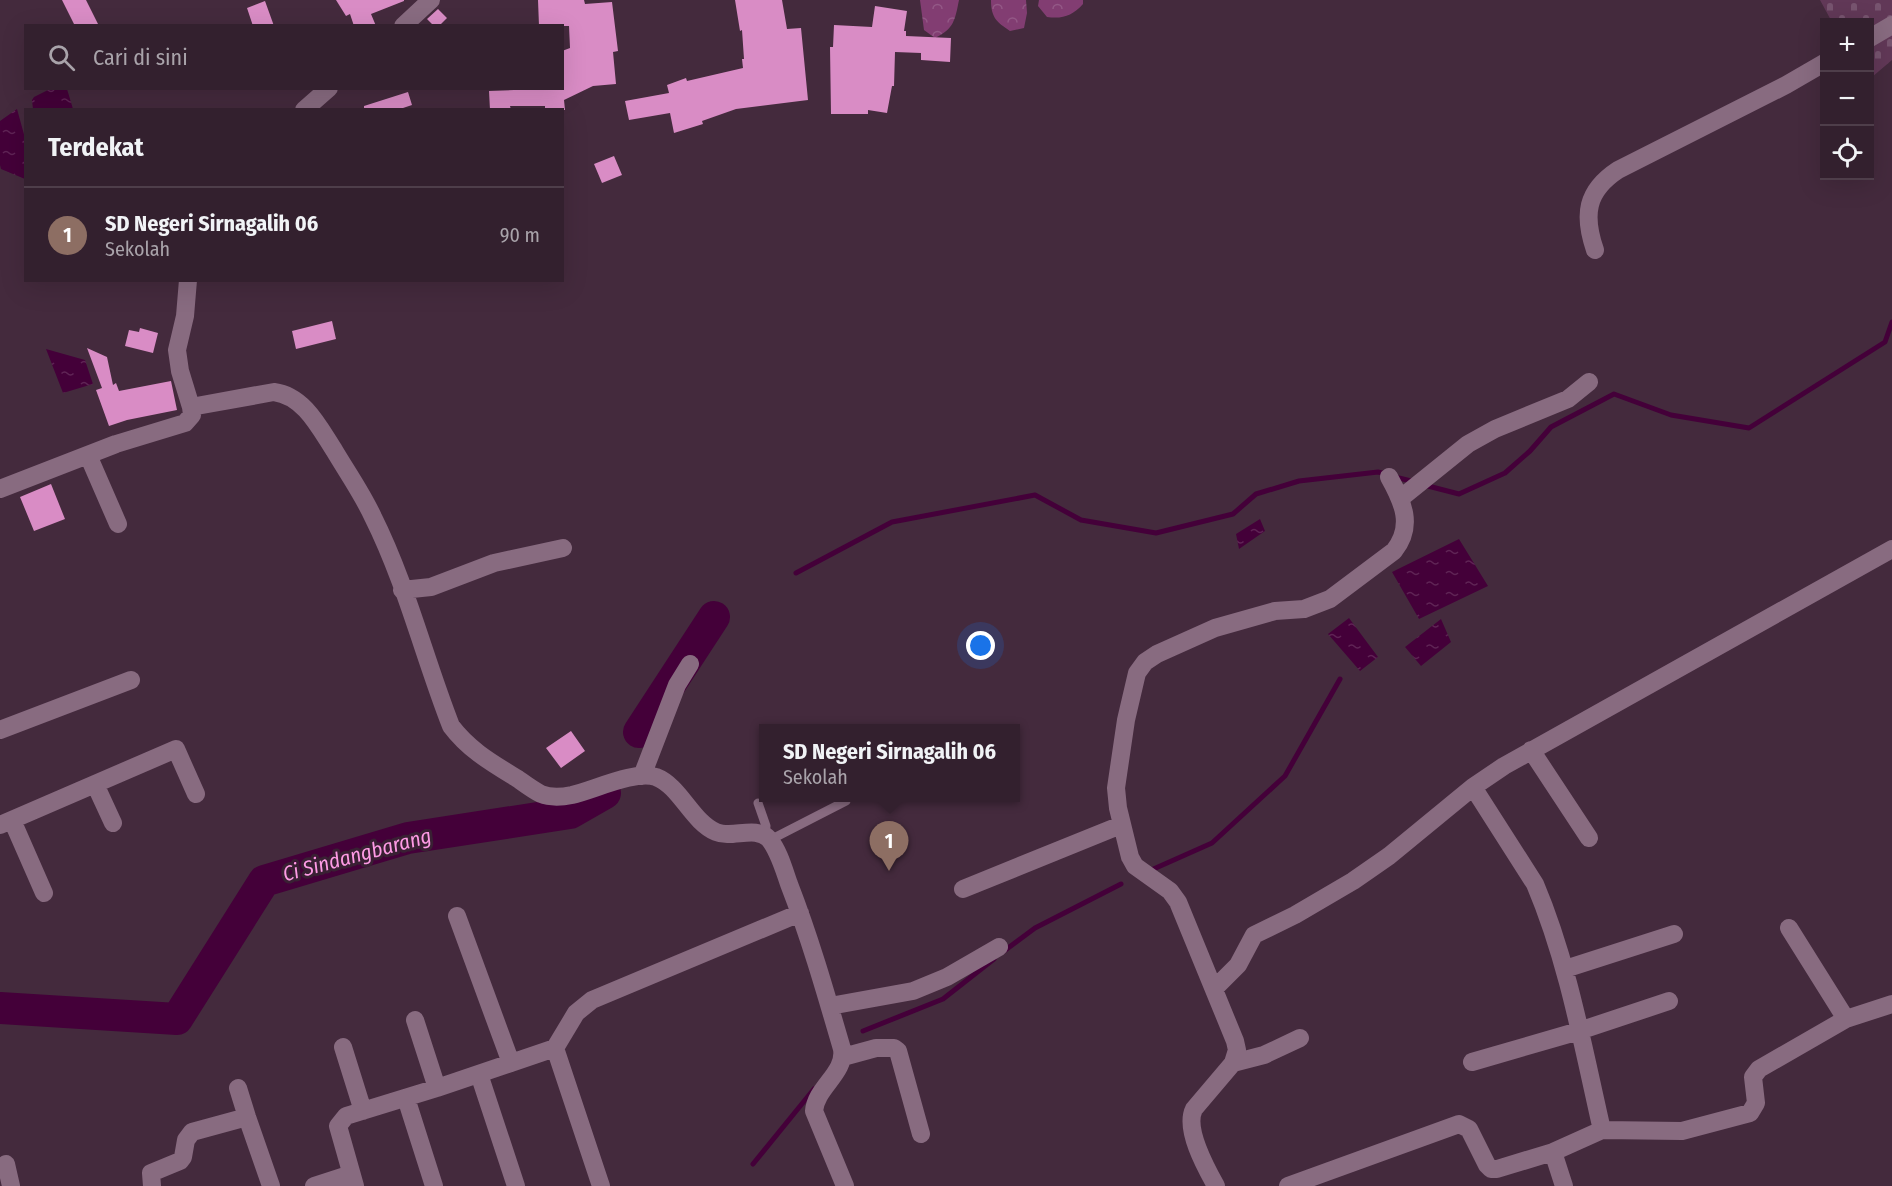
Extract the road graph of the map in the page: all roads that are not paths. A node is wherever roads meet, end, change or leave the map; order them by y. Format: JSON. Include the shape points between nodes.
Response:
{"nodes":[{"id":1,"x":1892,"y":25,"type":"edge"},
{"id":2,"x":1874,"y":35,"type":"edge"},
{"id":3,"x":1820,"y":65,"type":"edge"},
{"id":4,"x":327,"y":90,"type":"edge"},
{"id":5,"x":305,"y":108,"type":"edge"},
{"id":6,"x":1595,"y":250,"type":"dead end"},
{"id":7,"x":188,"y":282,"type":"edge"},
{"id":8,"x":1589,"y":382,"type":"dead end"},
{"id":9,"x":191,"y":407,"type":"junction"},
{"id":10,"x":88,"y":455,"type":"junction"},
{"id":11,"x":1389,"y":477,"type":"dead end"},
{"id":12,"x":0,"y":489,"type":"edge"},
{"id":13,"x":1406,"y":495,"type":"junction"},
{"id":14,"x":118,"y":524,"type":"dead end"},
{"id":15,"x":563,"y":548,"type":"dead end"},
{"id":16,"x":1892,"y":549,"type":"edge"},
{"id":17,"x":402,"y":590,"type":"junction"},
{"id":18,"x":690,"y":664,"type":"dead end"},
{"id":19,"x":131,"y":680,"type":"dead end"},
{"id":20,"x":0,"y":730,"type":"edge"},
{"id":21,"x":1531,"y":750,"type":"junction"},
{"id":22,"x":642,"y":776,"type":"junction"},
{"id":23,"x":95,"y":784,"type":"junction"},
{"id":24,"x":1473,"y":786,"type":"junction"},
{"id":25,"x":196,"y":794,"type":"dead end"},
{"id":26,"x":844,"y":802,"type":"edge"},
{"id":27,"x":758,"y":803,"type":"dead end"},
{"id":28,"x":6,"y":823,"type":"edge"},
{"id":29,"x":113,"y":823,"type":"dead end"},
{"id":30,"x":1121,"y":825,"type":"junction"},
{"id":31,"x":768,"y":838,"type":"junction"},
{"id":32,"x":1589,"y":838,"type":"dead end"},
{"id":33,"x":963,"y":889,"type":"dead end"},
{"id":34,"x":44,"y":893,"type":"dead end"},
{"id":35,"x":800,"y":913,"type":"junction"},
{"id":36,"x":457,"y":916,"type":"dead end"},
{"id":37,"x":1789,"y":928,"type":"dead end"},
{"id":38,"x":1674,"y":934,"type":"dead end"},
{"id":39,"x":999,"y":947,"type":"dead end"},
{"id":40,"x":1565,"y":969,"type":"junction"},
{"id":41,"x":1214,"y":989,"type":"junction"},
{"id":42,"x":1670,"y":1000,"type":"dead end"},
{"id":43,"x":1892,"y":1004,"type":"edge"},
{"id":44,"x":830,"y":1006,"type":"junction"},
{"id":45,"x":1846,"y":1019,"type":"junction"},
{"id":46,"x":415,"y":1020,"type":"dead end"},
{"id":47,"x":1579,"y":1030,"type":"junction"},
{"id":48,"x":1300,"y":1038,"type":"dead end"},
{"id":49,"x":343,"y":1047,"type":"dead end"},
{"id":50,"x":555,"y":1048,"type":"junction"},
{"id":51,"x":843,"y":1057,"type":"junction"},
{"id":52,"x":1472,"y":1062,"type":"dead end"},
{"id":53,"x":512,"y":1063,"type":"junction"},
{"id":54,"x":1233,"y":1063,"type":"junction"},
{"id":55,"x":479,"y":1074,"type":"junction"},
{"id":56,"x":238,"y":1088,"type":"dead end"},
{"id":57,"x":437,"y":1088,"type":"junction"},
{"id":58,"x":406,"y":1098,"type":"junction"},
{"id":59,"x":363,"y":1111,"type":"junction"},
{"id":60,"x":246,"y":1117,"type":"junction"},
{"id":61,"x":1602,"y":1130,"type":"junction"},
{"id":62,"x":921,"y":1134,"type":"dead end"},
{"id":63,"x":1553,"y":1152,"type":"junction"},
{"id":64,"x":6,"y":1164,"type":"dead end"},
{"id":65,"x":353,"y":1180,"type":"edge"},
{"id":66,"x":11,"y":1186,"type":"edge"},
{"id":67,"x":152,"y":1186,"type":"edge"},
{"id":68,"x":272,"y":1186,"type":"edge"},
{"id":69,"x":314,"y":1186,"type":"edge"},
{"id":70,"x":434,"y":1186,"type":"edge"},
{"id":71,"x":516,"y":1186,"type":"edge"},
{"id":72,"x":601,"y":1186,"type":"edge"},
{"id":73,"x":846,"y":1186,"type":"edge"},
{"id":74,"x":1216,"y":1186,"type":"edge"},
{"id":75,"x":1288,"y":1186,"type":"edge"},
{"id":76,"x":1564,"y":1186,"type":"edge"}],
"edges":[{"from":1,"to":2,"type":"street"},
{"from":3,"to":6,"type":"street","via":[[1603,180],[1590,204],[1588,218]]},
{"from":4,"to":5,"type":"street"},
{"from":7,"to":9,"type":"street","via":[[177,350]]},
{"from":8,"to":13,"type":"street","via":[[1568,399],[1468,444]]},
{"from":9,"to":10,"type":"street","via":[[192,415],[185,423]]},
{"from":9,"to":17,"type":"street","via":[[263,392],[285,393],[296,400],[316,423],[361,493]]},
{"from":10,"to":12,"type":"street"},
{"from":10,"to":14,"type":"street"},
{"from":11,"to":13,"type":"street"},
{"from":13,"to":30,"type":"street","via":[[1401,542],[1330,599],[1304,609],[1275,611],[1215,628],[1145,662],[1137,673],[1126,720],[1116,788]]},
{"from":15,"to":17,"type":"street","via":[[494,563],[431,586]]},
{"from":16,"to":21,"type":"street"},
{"from":17,"to":22,"type":"street","via":[[451,726],[475,753],[541,794],[557,797]]},
{"from":18,"to":22,"type":"street","via":[[677,685]]},
{"from":19,"to":20,"type":"street"},
{"from":21,"to":24,"type":"street"},
{"from":21,"to":32,"type":"street"},
{"from":22,"to":31,"type":"street","via":[[666,783],[717,833],[751,833]]},
{"from":23,"to":25,"type":"street","via":[[176,749]]},
{"from":23,"to":28,"type":"street"},
{"from":23,"to":29,"type":"street"},
{"from":24,"to":40,"type":"street","via":[[1535,884]]},
{"from":24,"to":41,"type":"street","via":[[1353,881],[1254,934],[1238,965]]},
{"from":26,"to":31,"type":"lane"},
{"from":27,"to":31,"type":"lane"},
{"from":28,"to":34,"type":"street"},
{"from":30,"to":33,"type":"street"},
{"from":30,"to":41,"type":"street","via":[[1135,866],[1170,891],[1178,902]]},
{"from":31,"to":35,"type":"street"},
{"from":35,"to":44,"type":"street"},
{"from":35,"to":50,"type":"street","via":[[592,1000],[576,1013]]},
{"from":36,"to":53,"type":"street"},
{"from":37,"to":45,"type":"street"},
{"from":38,"to":40,"type":"street"},
{"from":39,"to":44,"type":"street","via":[[947,978],[913,991]]},
{"from":40,"to":47,"type":"street"},
{"from":41,"to":54,"type":"street","via":[[1235,1041]]},
{"from":42,"to":47,"type":"street"},
{"from":43,"to":45,"type":"street"},
{"from":44,"to":51,"type":"street"},
{"from":45,"to":61,"type":"street","via":[[1759,1069],[1753,1077],[1756,1103],[1750,1113],[1682,1131]]},
{"from":46,"to":57,"type":"street"},
{"from":47,"to":52,"type":"street"},
{"from":47,"to":61,"type":"street"},
{"from":48,"to":54,"type":"street","via":[[1264,1055]]},
{"from":49,"to":59,"type":"street"},
{"from":50,"to":53,"type":"street"},
{"from":50,"to":72,"type":"street"},
{"from":51,"to":62,"type":"street","via":[[876,1048],[898,1051]]},
{"from":51,"to":73,"type":"street","via":[[819,1093],[814,1111]]},
{"from":53,"to":55,"type":"street"},
{"from":54,"to":74,"type":"street","via":[[1191,1115],[1203,1162]]},
{"from":55,"to":57,"type":"street"},
{"from":55,"to":71,"type":"street"},
{"from":56,"to":60,"type":"street"},
{"from":57,"to":58,"type":"street"},
{"from":58,"to":59,"type":"street"},
{"from":58,"to":70,"type":"street"},
{"from":59,"to":65,"type":"street","via":[[346,1116],[338,1126]]},
{"from":60,"to":67,"type":"street","via":[[192,1132],[180,1161],[151,1173]]},
{"from":60,"to":68,"type":"street"},
{"from":61,"to":63,"type":"street"},
{"from":63,"to":75,"type":"street","via":[[1491,1169],[1482,1159],[1469,1129],[1459,1124]]},
{"from":63,"to":76,"type":"street"},
{"from":64,"to":66,"type":"street"},
{"from":65,"to":69,"type":"street"}]}
